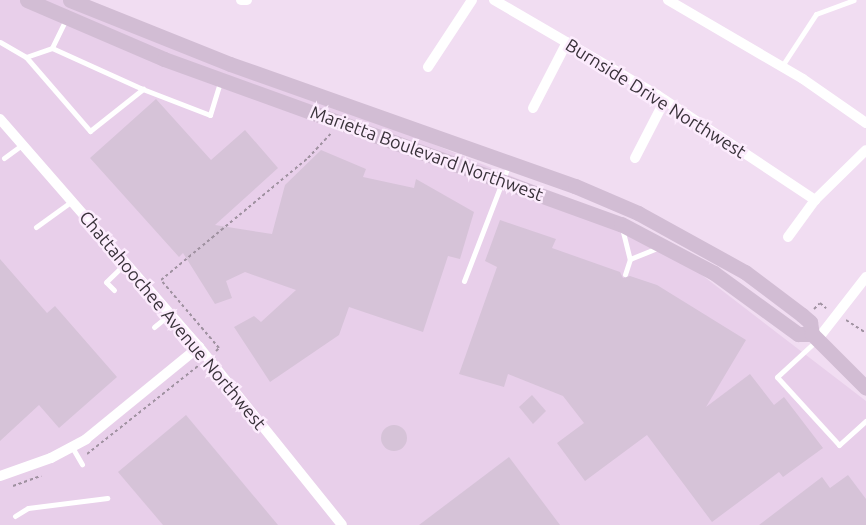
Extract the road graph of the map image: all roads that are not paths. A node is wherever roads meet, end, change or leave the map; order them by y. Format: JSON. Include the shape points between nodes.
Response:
{"nodes":[{"id":1,"x":27,"y":0,"type":"edge"},
{"id":2,"x":70,"y":0,"type":"edge"},
{"id":3,"x":241,"y":0,"type":"edge"},
{"id":4,"x":247,"y":0,"type":"edge"},
{"id":5,"x":471,"y":0,"type":"edge"},
{"id":6,"x":494,"y":0,"type":"edge"},
{"id":7,"x":668,"y":0,"type":"edge"},
{"id":8,"x":854,"y":0,"type":"edge"},
{"id":9,"x":66,"y":18,"type":"junction"},
{"id":10,"x":0,"y":42,"type":"edge"},
{"id":11,"x":567,"y":42,"type":"junction"},
{"id":12,"x":52,"y":48,"type":"junction"},
{"id":13,"x":26,"y":57,"type":"junction"},
{"id":14,"x":782,"y":66,"type":"junction"},
{"id":15,"x":428,"y":67,"type":"dead end"},
{"id":16,"x":221,"y":80,"type":"junction"},
{"id":17,"x":143,"y":89,"type":"junction"},
{"id":18,"x":665,"y":100,"type":"junction"},
{"id":19,"x":533,"y":108,"type":"dead end"},
{"id":20,"x":0,"y":119,"type":"edge"},
{"id":21,"x":866,"y":123,"type":"edge"},
{"id":22,"x":22,"y":145,"type":"junction"},
{"id":23,"x":866,"y":150,"type":"edge"},
{"id":24,"x":4,"y":158,"type":"dead end"},
{"id":25,"x":635,"y":158,"type":"dead end"},
{"id":26,"x":510,"y":163,"type":"junction"},
{"id":27,"x":502,"y":179,"type":"junction"},
{"id":28,"x":815,"y":200,"type":"junction"},
{"id":29,"x":72,"y":201,"type":"junction"},
{"id":30,"x":621,"y":224,"type":"junction"},
{"id":31,"x":36,"y":227,"type":"dead end"},
{"id":32,"x":788,"y":237,"type":"dead end"},
{"id":33,"x":664,"y":246,"type":"junction"},
{"id":34,"x":630,"y":259,"type":"junction"},
{"id":35,"x":126,"y":263,"type":"junction"},
{"id":36,"x":625,"y":274,"type":"dead end"},
{"id":37,"x":866,"y":277,"type":"edge"},
{"id":38,"x":464,"y":281,"type":"dead end"},
{"id":39,"x":114,"y":290,"type":"dead end"},
{"id":40,"x":170,"y":314,"type":"junction"},
{"id":41,"x":154,"y":327,"type":"dead end"},
{"id":42,"x":814,"y":337,"type":"junction"},
{"id":43,"x":199,"y":347,"type":"junction"},
{"id":44,"x":866,"y":388,"type":"edge"},
{"id":45,"x":866,"y":421,"type":"edge"},
{"id":46,"x":72,"y":447,"type":"junction"},
{"id":47,"x":82,"y":464,"type":"dead end"},
{"id":48,"x":0,"y":476,"type":"edge"},
{"id":49,"x":107,"y":498,"type":"dead end"},
{"id":50,"x":15,"y":516,"type":"dead end"},
{"id":51,"x":342,"y":525,"type":"edge"}],
"edges":[{"from":1,"to":9,"type":"main road","name":"Marietta Boulevard Northwest"},
{"from":2,"to":26,"type":"main road","via":[[230,64]]},
{"from":3,"to":4,"type":"street"},
{"from":5,"to":15,"type":"street"},
{"from":6,"to":11,"type":"street","name":"Burnside Drive Northwest"},
{"from":7,"to":14,"type":"street"},
{"from":8,"to":14,"type":"lane","via":[[816,14]]},
{"from":9,"to":12,"type":"lane"},
{"from":9,"to":16,"type":"main road","name":"Marietta Boulevard Northwest"},
{"from":10,"to":13,"type":"lane"},
{"from":11,"to":18,"type":"street","name":"Burnside Drive Northwest"},
{"from":11,"to":19,"type":"street"},
{"from":12,"to":13,"type":"lane"},
{"from":12,"to":17,"type":"lane"},
{"from":13,"to":17,"type":"lane","via":[[90,131]]},
{"from":14,"to":21,"type":"street"},
{"from":16,"to":17,"type":"lane","via":[[210,115]]},
{"from":16,"to":27,"type":"main road","name":"Marietta Boulevard Northwest"},
{"from":18,"to":25,"type":"street"},
{"from":18,"to":28,"type":"street","name":"Burnside Drive Northwest"},
{"from":20,"to":22,"type":"street","name":"Chattahoochee Avenue Northwest"},
{"from":22,"to":24,"type":"lane"},
{"from":22,"to":29,"type":"street","name":"Chattahoochee Avenue Northwest"},
{"from":23,"to":28,"type":"street"},
{"from":26,"to":27,"type":"lane"},
{"from":26,"to":42,"type":"main road","via":[[575,186],[700,245],[802,315],[810,322]]},
{"from":27,"to":30,"type":"main road","name":"Marietta Boulevard Northwest"},
{"from":27,"to":38,"type":"lane"},
{"from":28,"to":32,"type":"street"},
{"from":29,"to":31,"type":"lane"},
{"from":29,"to":35,"type":"street","name":"Chattahoochee Avenue Northwest"},
{"from":30,"to":33,"type":"main road","name":"Marietta Boulevard Northwest"},
{"from":30,"to":34,"type":"lane"},
{"from":33,"to":34,"type":"lane"},
{"from":33,"to":42,"type":"main road","name":"Marietta Boulevard Northwest","via":[[737,288],[798,334]]},
{"from":34,"to":36,"type":"lane"},
{"from":35,"to":39,"type":"lane","via":[[105,282]]},
{"from":35,"to":40,"type":"street","name":"Chattahoochee Avenue Northwest"},
{"from":37,"to":42,"type":"street"},
{"from":40,"to":41,"type":"lane"},
{"from":40,"to":43,"type":"street","name":"Chattahoochee Avenue Northwest"},
{"from":42,"to":44,"type":"main road"},
{"from":42,"to":45,"type":"lane","via":[[777,377],[840,445]]},
{"from":43,"to":46,"type":"street","via":[[115,420]]},
{"from":43,"to":51,"type":"street","name":"Chattahoochee Avenue Northwest"},
{"from":46,"to":47,"type":"lane"},
{"from":46,"to":48,"type":"street"},
{"from":49,"to":50,"type":"lane","via":[[28,508]]}]}
